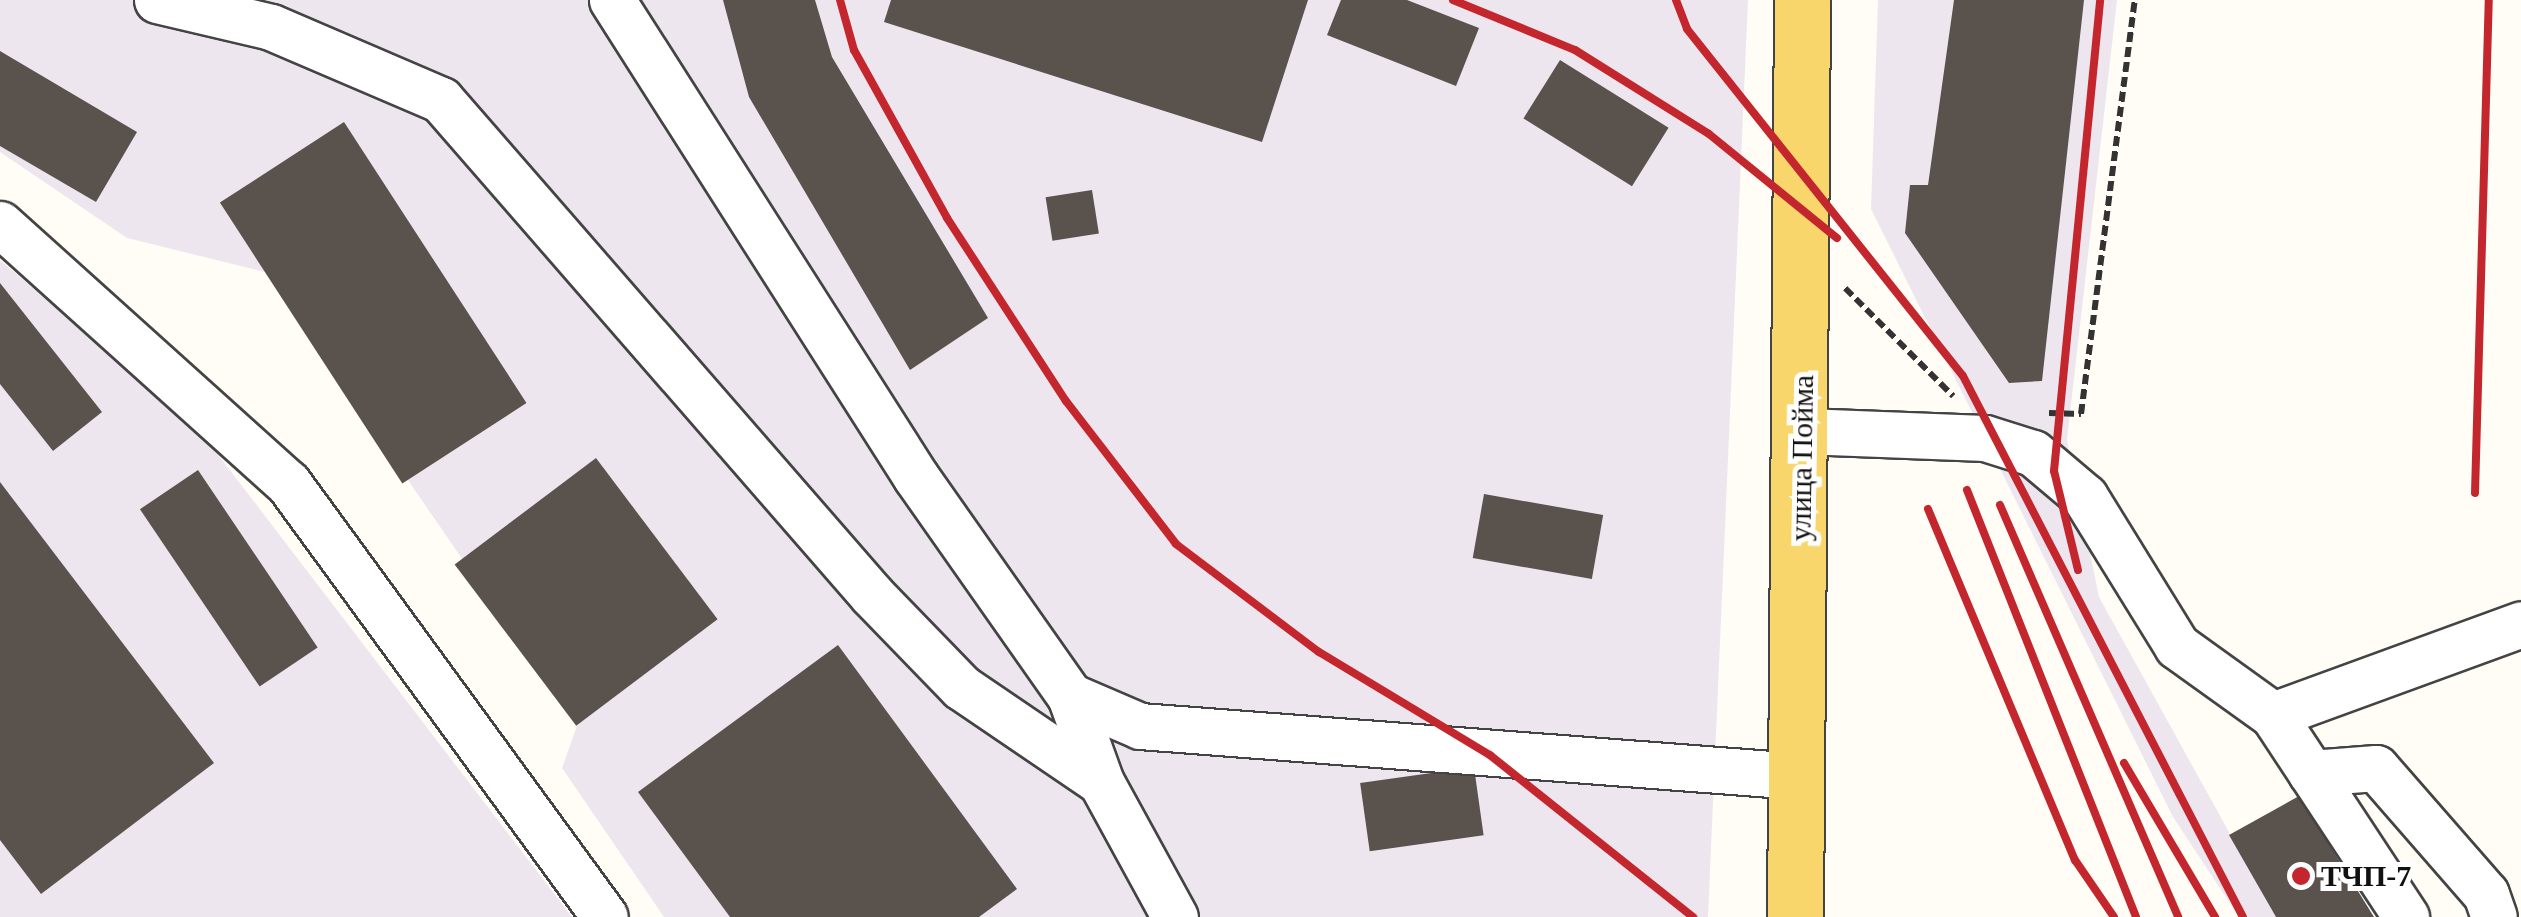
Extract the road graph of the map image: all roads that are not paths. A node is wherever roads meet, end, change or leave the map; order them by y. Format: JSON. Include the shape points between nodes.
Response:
{"nodes":[{"id":1,"x":157,"y":0,"type":"edge"},
{"id":2,"x":612,"y":0,"type":"edge"},
{"id":3,"x":1802,"y":0,"type":"edge"},
{"id":4,"x":0,"y":224,"type":"edge"},
{"id":5,"x":1803,"y":431,"type":"junction"},
{"id":6,"x":2521,"y":624,"type":"edge"},
{"id":7,"x":1070,"y":696,"type":"junction"},
{"id":8,"x":2273,"y":714,"type":"junction"},
{"id":9,"x":2312,"y":773,"type":"junction"},
{"id":10,"x":1798,"y":776,"type":"junction"},
{"id":11,"x":1101,"y":782,"type":"junction"},
{"id":12,"x":605,"y":917,"type":"edge"},
{"id":13,"x":1175,"y":917,"type":"edge"},
{"id":14,"x":1795,"y":917,"type":"edge"},
{"id":15,"x":2406,"y":917,"type":"edge"},
{"id":16,"x":2494,"y":917,"type":"edge"}],
"edges":[{"from":1,"to":11,"type":"street","via":[[271,27],[441,100],[897,622],[961,687]]},
{"from":2,"to":7,"type":"street","via":[[916,477]]},
{"from":3,"to":5,"type":"main road","name":"улица Пойма"},
{"from":4,"to":12,"type":"street","via":[[288,484]]},
{"from":5,"to":8,"type":"street","via":[[1986,438],[2033,453],[2085,497],[2176,646]]},
{"from":5,"to":10,"type":"main road","name":"улица Пойма"},
{"from":6,"to":8,"type":"street"},
{"from":7,"to":10,"type":"street","via":[[1140,726]]},
{"from":7,"to":11,"type":"street"},
{"from":8,"to":9,"type":"street"},
{"from":9,"to":15,"type":"street"},
{"from":9,"to":16,"type":"street","via":[[2376,768],[2486,894]]},
{"from":10,"to":14,"type":"main road","name":"улица Пойма"},
{"from":11,"to":13,"type":"street"}]}
